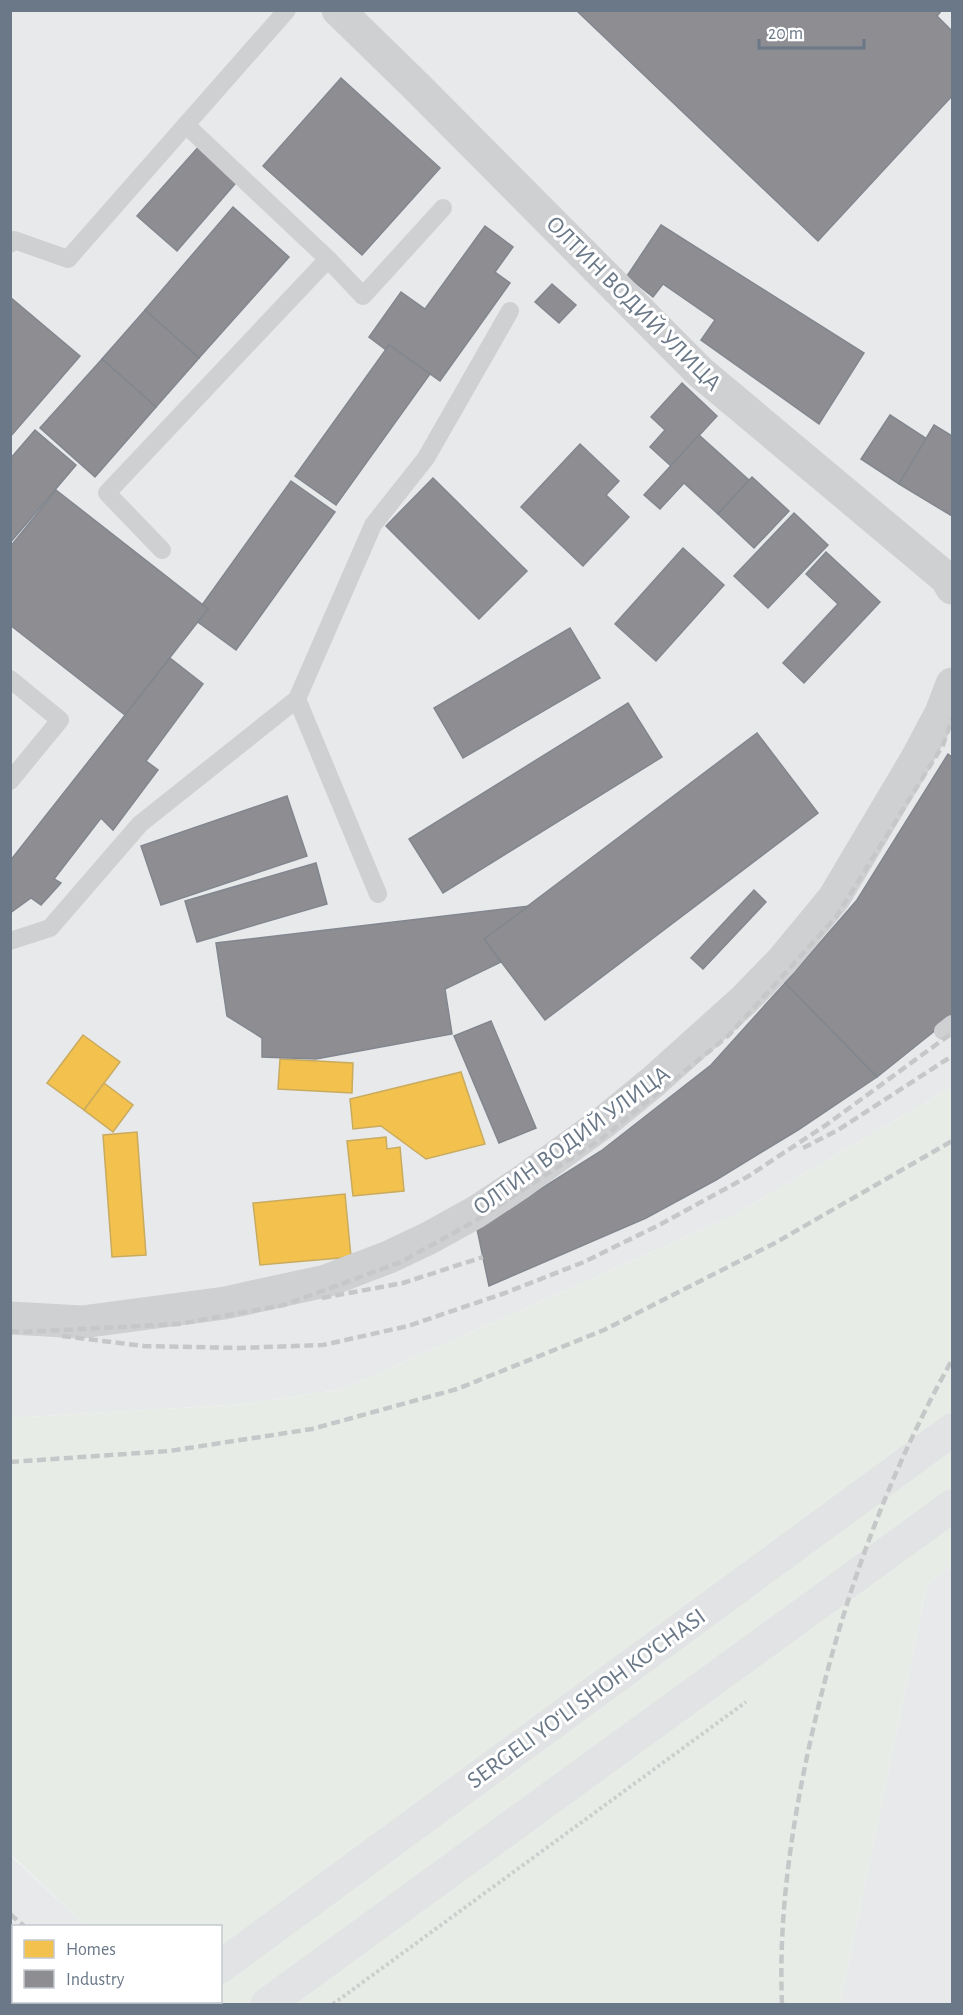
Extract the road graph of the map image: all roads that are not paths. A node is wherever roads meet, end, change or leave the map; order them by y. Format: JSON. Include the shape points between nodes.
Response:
{"nodes":[{"id":1,"x":287,"y":10,"type":"edge"},
{"id":2,"x":338,"y":10,"type":"edge"},
{"id":3,"x":186,"y":125,"type":"junction"},
{"id":4,"x":442,"y":208,"type":"dead end"},
{"id":5,"x":10,"y":244,"type":"edge"},
{"id":6,"x":328,"y":259,"type":"junction"},
{"id":7,"x":510,"y":311,"type":"dead end"},
{"id":8,"x":162,"y":550,"type":"dead end"},
{"id":9,"x":950,"y":578,"type":"edge"},
{"id":10,"x":10,"y":679,"type":"edge"},
{"id":11,"x":952,"y":684,"type":"edge"},
{"id":12,"x":297,"y":699,"type":"junction"},
{"id":13,"x":10,"y":781,"type":"edge"},
{"id":14,"x":378,"y":894,"type":"dead end"},
{"id":15,"x":10,"y":941,"type":"edge"},
{"id":16,"x":10,"y":1318,"type":"edge"},
{"id":17,"x":952,"y":1430,"type":"edge"},
{"id":18,"x":952,"y":1506,"type":"edge"},
{"id":19,"x":222,"y":1966,"type":"edge"},
{"id":20,"x":267,"y":2004,"type":"edge"}],
"edges":[{"from":1,"to":3,"type":"lane"},
{"from":2,"to":9,"type":"street","name":"ОЛТИН ВОДИЙ УЛИЦА","via":[[700,372]]},
{"from":3,"to":5,"type":"lane","via":[[68,259],[14,240]]},
{"from":3,"to":6,"type":"lane"},
{"from":4,"to":6,"type":"lane","via":[[363,296]]},
{"from":6,"to":8,"type":"lane","via":[[107,493]]},
{"from":7,"to":12,"type":"lane","via":[[426,458],[372,525]]},
{"from":10,"to":13,"type":"lane","via":[[60,720]]},
{"from":11,"to":16,"type":"street","name":"ОЛТИН ВОДИЙ УЛИЦА","via":[[916,760],[840,888],[782,960],[654,1081],[520,1183],[429,1238],[327,1281],[225,1303],[82,1322]]},
{"from":12,"to":14,"type":"lane"},
{"from":12,"to":15,"type":"lane","via":[[140,824],[50,928]]},
{"from":17,"to":19,"type":"main road","name":"SERGELI YO‘LI SHOH KO‘CHASI"},
{"from":18,"to":20,"type":"main road"}]}
